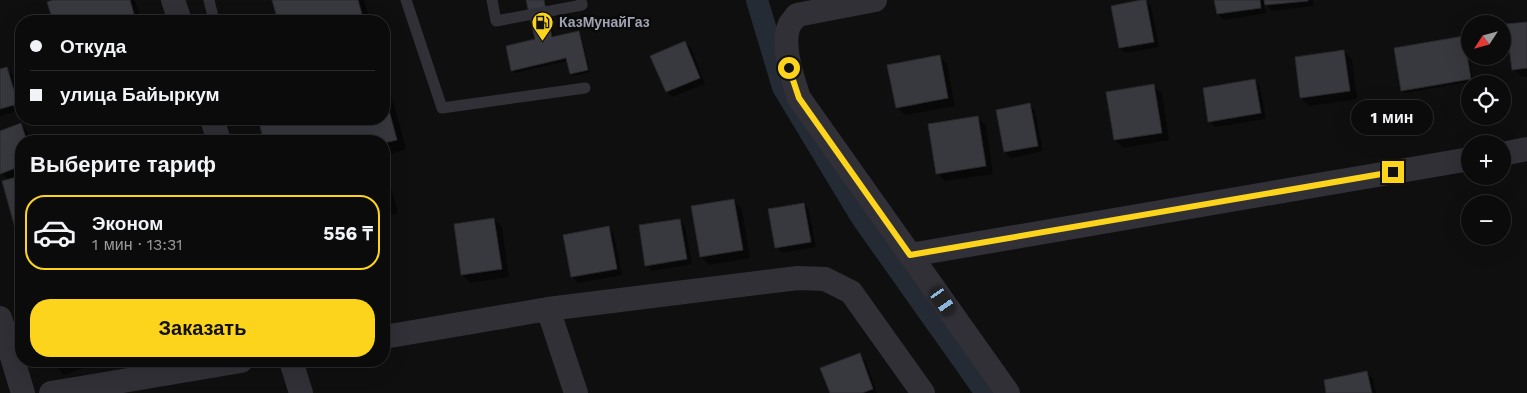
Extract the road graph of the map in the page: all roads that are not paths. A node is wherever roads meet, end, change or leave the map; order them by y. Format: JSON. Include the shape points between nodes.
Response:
{"nodes":[{"id":1,"x":173,"y":0,"type":"edge"},
{"id":2,"x":208,"y":0,"type":"edge"},
{"id":3,"x":406,"y":0,"type":"edge"},
{"id":4,"x":492,"y":0,"type":"edge"},
{"id":5,"x":581,"y":0,"type":"edge"},
{"id":6,"x":875,"y":0,"type":"edge"},
{"id":7,"x":178,"y":15,"type":"edge"},
{"id":8,"x":212,"y":15,"type":"edge"},
{"id":9,"x":585,"y":88,"type":"dead end"},
{"id":10,"x":1527,"y":149,"type":"edge"},
{"id":11,"x":1511,"y":152,"type":"edge"},
{"id":12,"x":1461,"y":161,"type":"edge"},
{"id":13,"x":910,"y":255,"type":"junction"},
{"id":14,"x":548,"y":309,"type":"junction"},
{"id":15,"x":0,"y":318,"type":"edge"},
{"id":16,"x":390,"y":336,"type":"edge"},
{"id":17,"x":15,"y":367,"type":"edge"},
{"id":18,"x":15,"y":367,"type":"edge"},
{"id":19,"x":205,"y":367,"type":"edge"},
{"id":20,"x":293,"y":367,"type":"edge"},
{"id":21,"x":23,"y":393,"type":"edge"},
{"id":22,"x":51,"y":393,"type":"edge"},
{"id":23,"x":301,"y":393,"type":"edge"},
{"id":24,"x":576,"y":393,"type":"edge"},
{"id":25,"x":924,"y":393,"type":"edge"},
{"id":26,"x":1008,"y":393,"type":"edge"}],
"edges":[{"from":1,"to":7,"type":"street"},
{"from":2,"to":8,"type":"lane"},
{"from":3,"to":9,"type":"lane","via":[[442,108]]},
{"from":4,"to":5,"type":"lane","via":[[496,21],[582,5]]},
{"from":6,"to":13,"type":"street","via":[[798,15],[790,25],[787,38],[789,68],[799,98]]},
{"from":10,"to":11,"type":"street"},
{"from":12,"to":13,"type":"street"},
{"from":13,"to":26,"type":"street"},
{"from":14,"to":16,"type":"street"},
{"from":14,"to":24,"type":"street"},
{"from":14,"to":25,"type":"street","via":[[798,278],[825,279],[851,292]]},
{"from":15,"to":18,"type":"street"},
{"from":17,"to":21,"type":"street"},
{"from":19,"to":22,"type":"street"},
{"from":20,"to":23,"type":"street"}]}
